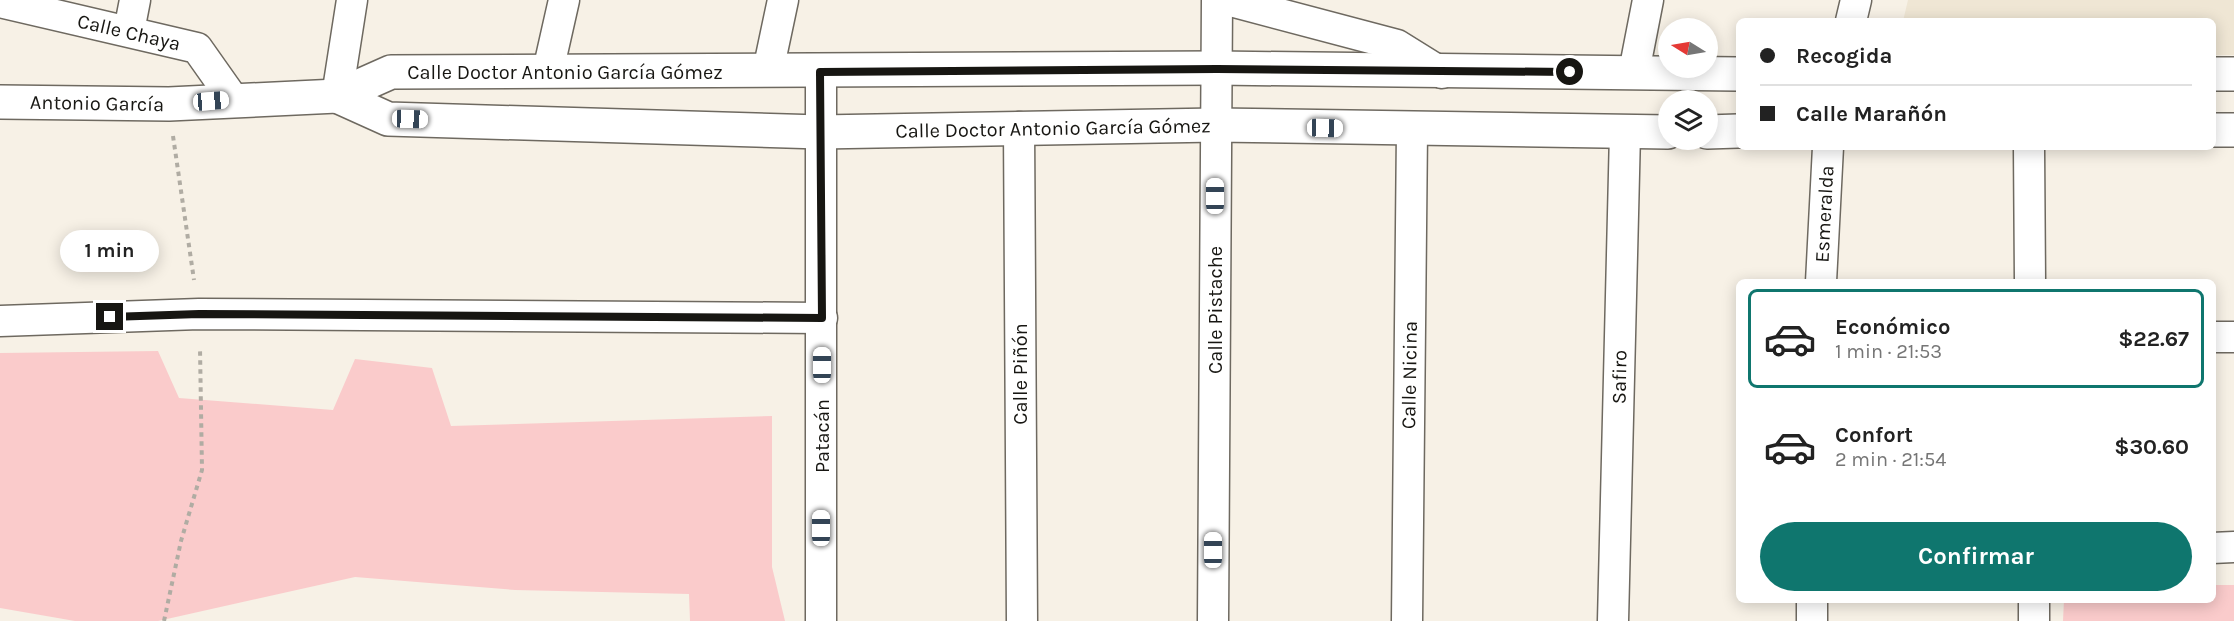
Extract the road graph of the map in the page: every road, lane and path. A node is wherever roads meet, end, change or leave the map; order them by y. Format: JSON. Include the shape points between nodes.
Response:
{"nodes":[{"id":1,"x":135,"y":0,"type":"edge"},
{"id":2,"x":352,"y":0,"type":"edge"},
{"id":3,"x":564,"y":0,"type":"edge"},
{"id":4,"x":783,"y":0,"type":"edge"},
{"id":5,"x":1217,"y":0,"type":"edge"},
{"id":6,"x":1227,"y":0,"type":"edge"},
{"id":7,"x":1648,"y":0,"type":"edge"},
{"id":8,"x":1856,"y":0,"type":"edge"},
{"id":9,"x":0,"y":2,"type":"edge"},
{"id":10,"x":1852,"y":18,"type":"edge"},
{"id":11,"x":129,"y":31,"type":"junction"},
{"id":12,"x":1217,"y":69,"type":"junction"},
{"id":13,"x":548,"y":71,"type":"junction"},
{"id":14,"x":768,"y":71,"type":"junction"},
{"id":15,"x":820,"y":72,"type":"junction"},
{"id":16,"x":1634,"y":72,"type":"junction"},
{"id":17,"x":1442,"y":73,"type":"junction"},
{"id":18,"x":1736,"y":74,"type":"edge"},
{"id":19,"x":2216,"y":74,"type":"edge"},
{"id":20,"x":2234,"y":74,"type":"edge"},
{"id":21,"x":337,"y":96,"type":"junction"},
{"id":22,"x":232,"y":99,"type":"junction"},
{"id":23,"x":0,"y":102,"type":"edge"},
{"id":24,"x":1216,"y":125,"type":"junction"},
{"id":25,"x":1019,"y":127,"type":"junction"},
{"id":26,"x":1412,"y":130,"type":"junction"},
{"id":27,"x":2216,"y":130,"type":"edge"},
{"id":28,"x":2234,"y":130,"type":"edge"},
{"id":29,"x":1736,"y":131,"type":"edge"},
{"id":30,"x":820,"y":132,"type":"junction"},
{"id":31,"x":1658,"y":132,"type":"edge"},
{"id":32,"x":1718,"y":132,"type":"edge"},
{"id":33,"x":1624,"y":133,"type":"junction"},
{"id":34,"x":1828,"y":150,"type":"edge"},
{"id":35,"x":2029,"y":150,"type":"edge"},
{"id":36,"x":1821,"y":279,"type":"edge"},
{"id":37,"x":2030,"y":279,"type":"edge"},
{"id":38,"x":822,"y":318,"type":"junction"},
{"id":39,"x":0,"y":321,"type":"edge"},
{"id":40,"x":2216,"y":337,"type":"edge"},
{"id":41,"x":2234,"y":337,"type":"edge"},
{"id":42,"x":2216,"y":548,"type":"edge"},
{"id":43,"x":2234,"y":548,"type":"edge"},
{"id":44,"x":1812,"y":603,"type":"edge"},
{"id":45,"x":2034,"y":603,"type":"edge"},
{"id":46,"x":821,"y":621,"type":"edge"},
{"id":47,"x":1022,"y":621,"type":"edge"},
{"id":48,"x":1213,"y":621,"type":"edge"},
{"id":49,"x":1407,"y":621,"type":"edge"},
{"id":50,"x":1613,"y":621,"type":"edge"},
{"id":51,"x":1812,"y":621,"type":"edge"},
{"id":52,"x":2034,"y":621,"type":"edge"}],
"edges":[{"from":1,"to":11,"type":"street"},
{"from":2,"to":21,"type":"street"},
{"from":3,"to":13,"type":"street"},
{"from":4,"to":14,"type":"street"},
{"from":5,"to":12,"type":"street","name":"Calle Pistache"},
{"from":6,"to":17,"type":"street","via":[[1397,45]]},
{"from":7,"to":16,"type":"street"},
{"from":8,"to":10,"type":"street"},
{"from":9,"to":11,"type":"street","name":"Calle Chaya"},
{"from":11,"to":22,"type":"street","name":"Calle Chaya","via":[[197,48]]},
{"from":12,"to":15,"type":"street","name":"Calle Doctor Antonio García Gómez"},
{"from":12,"to":17,"type":"street","name":"Calle Doctor Antonio García Gómez"},
{"from":12,"to":24,"type":"street","name":"Calle Pistache"},
{"from":13,"to":14,"type":"street","name":"Calle Doctor Antonio García Gómez"},
{"from":13,"to":21,"type":"street","name":"Calle Doctor Antonio García Gómez","via":[[391,72]]},
{"from":14,"to":15,"type":"street","name":"Calle Doctor Antonio García Gómez"},
{"from":15,"to":30,"type":"street","name":"Patacán"},
{"from":16,"to":17,"type":"street","name":"Calle Doctor Antonio García Gómez"},
{"from":16,"to":18,"type":"street","name":"Calle Doctor Antonio García Gómez"},
{"from":19,"to":20,"type":"street"},
{"from":21,"to":22,"type":"street","name":"Antonio García"},
{"from":21,"to":30,"type":"street","name":"Calle Doctor Antonio García Gómez","via":[[387,119]]},
{"from":22,"to":23,"type":"street","name":"Antonio García","via":[[168,104]]},
{"from":24,"to":25,"type":"street","name":"Calle Doctor Antonio García Gómez"},
{"from":24,"to":26,"type":"street","name":"Calle Doctor Antonio García Gómez"},
{"from":24,"to":48,"type":"street","name":"Calle Pistache"},
{"from":25,"to":30,"type":"street","name":"Calle Doctor Antonio García Gómez"},
{"from":25,"to":47,"type":"street","name":"Calle Piñón"},
{"from":26,"to":33,"type":"street","name":"Calle Doctor Antonio García Gómez"},
{"from":26,"to":49,"type":"street","name":"Calle Nicina"},
{"from":27,"to":28,"type":"street"},
{"from":29,"to":32,"type":"street"},
{"from":30,"to":38,"type":"street","name":"Patacán"},
{"from":31,"to":33,"type":"street","name":"Calle Doctor Antonio García Gómez"},
{"from":33,"to":50,"type":"street","name":"Safiro"},
{"from":34,"to":36,"type":"street","name":"Esmeralda"},
{"from":35,"to":37,"type":"street"},
{"from":38,"to":39,"type":"street","via":[[199,314]]},
{"from":38,"to":46,"type":"street","name":"Patacán"},
{"from":40,"to":41,"type":"street"},
{"from":42,"to":43,"type":"street"},
{"from":44,"to":51,"type":"street"},
{"from":45,"to":52,"type":"street"}]}
